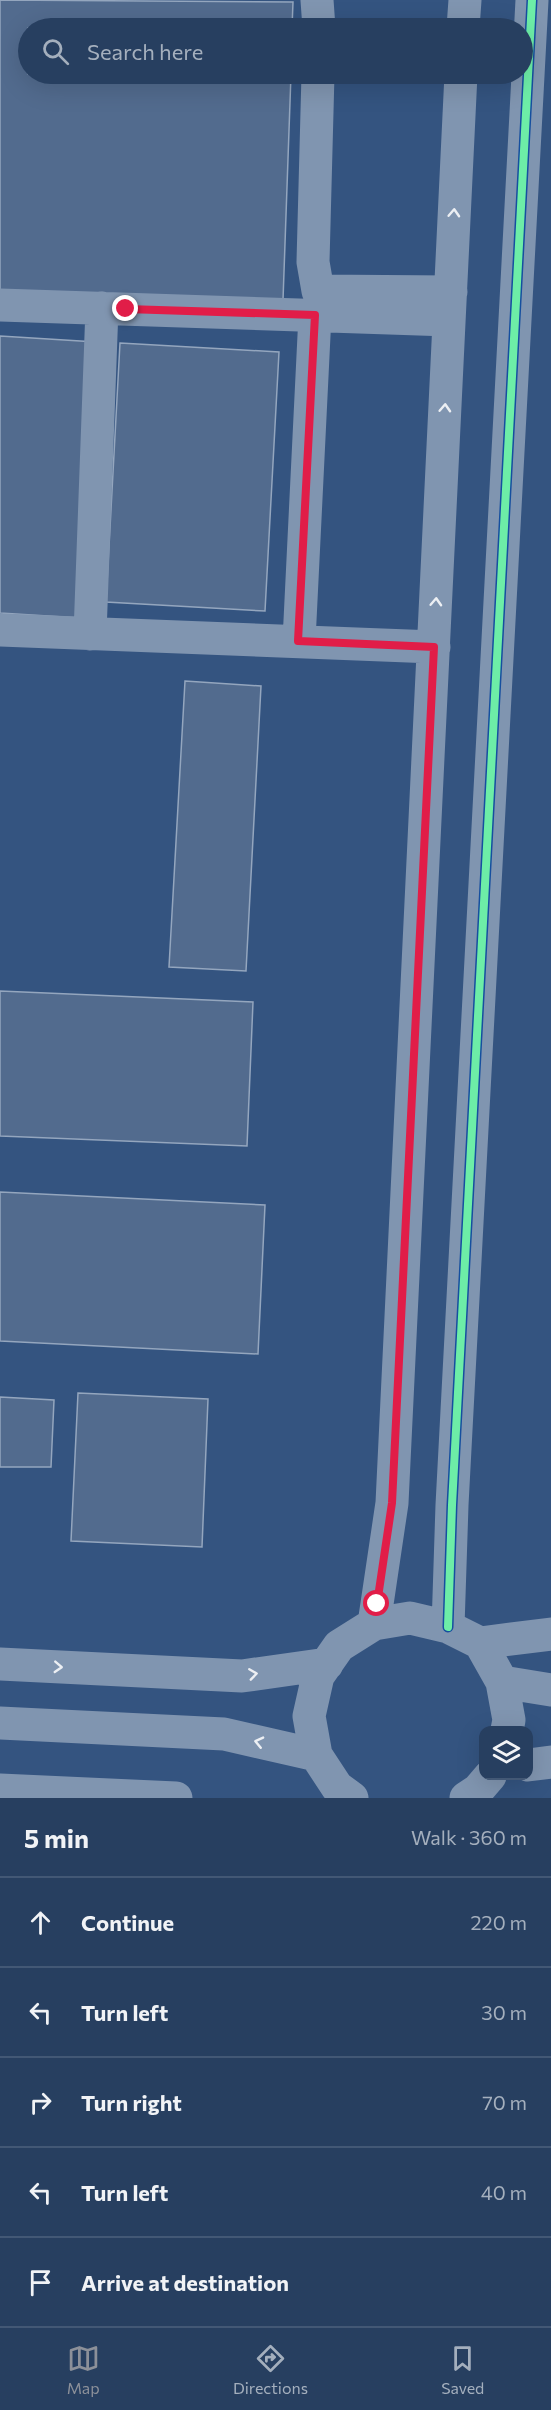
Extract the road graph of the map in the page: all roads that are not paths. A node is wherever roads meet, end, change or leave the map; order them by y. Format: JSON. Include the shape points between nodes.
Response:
{"nodes":[{"id":1,"x":317,"y":0,"type":"edge"},
{"id":2,"x":465,"y":0,"type":"edge"},
{"id":3,"x":532,"y":0,"type":"edge"},
{"id":4,"x":318,"y":18,"type":"edge"},
{"id":5,"x":464,"y":18,"type":"edge"},
{"id":6,"x":531,"y":18,"type":"edge"},
{"id":7,"x":318,"y":84,"type":"edge"},
{"id":8,"x":461,"y":84,"type":"edge"},
{"id":9,"x":528,"y":84,"type":"edge"},
{"id":10,"x":0,"y":304,"type":"edge"},
{"id":11,"x":450,"y":306,"type":"junction"},
{"id":12,"x":102,"y":308,"type":"junction"},
{"id":13,"x":315,"y":315,"type":"junction"},
{"id":14,"x":0,"y":630,"type":"edge"},
{"id":15,"x":90,"y":634,"type":"junction"},
{"id":16,"x":298,"y":641,"type":"junction"},
{"id":17,"x":434,"y":647,"type":"junction"},
{"id":18,"x":374,"y":1624,"type":"junction"},
{"id":19,"x":448,"y":1626,"type":"junction"},
{"id":20,"x":551,"y":1634,"type":"edge"},
{"id":21,"x":480,"y":1643,"type":"junction"},
{"id":22,"x":0,"y":1664,"type":"edge"},
{"id":23,"x":327,"y":1664,"type":"junction"},
{"id":24,"x":502,"y":1682,"type":"junction"},
{"id":25,"x":551,"y":1690,"type":"edge"},
{"id":26,"x":0,"y":1723,"type":"edge"},
{"id":27,"x":508,"y":1726,"type":"edge"},
{"id":28,"x":316,"y":1755,"type":"junction"},
{"id":29,"x":551,"y":1762,"type":"edge"},
{"id":30,"x":533,"y":1764,"type":"edge"},
{"id":31,"x":0,"y":1790,"type":"edge"},
{"id":32,"x":337,"y":1794,"type":"edge"},
{"id":33,"x":176,"y":1798,"type":"edge"}],
"edges":[{"from":1,"to":4,"type":"street"},
{"from":2,"to":5,"type":"street"},
{"from":3,"to":6,"type":"street"},
{"from":7,"to":11,"type":"street","via":[[313,262],[318,291]]},
{"from":11,"to":8,"type":"street","one_way":true},
{"from":9,"to":19,"type":"street"},
{"from":10,"to":12,"type":"street"},
{"from":11,"to":13,"type":"street"},
{"from":17,"to":11,"type":"street","one_way":true},
{"from":12,"to":13,"type":"street"},
{"from":12,"to":15,"type":"street"},
{"from":13,"to":16,"type":"street"},
{"from":14,"to":15,"type":"street"},
{"from":15,"to":16,"type":"street"},
{"from":16,"to":17,"type":"street"},
{"from":17,"to":18,"type":"street","via":[[392,1503]]},
{"from":18,"to":19,"type":"street","via":[[411,1618]]},
{"from":18,"to":23,"type":"street","via":[[339,1646]]},
{"from":19,"to":21,"type":"street"},
{"from":20,"to":21,"type":"street"},
{"from":21,"to":24,"type":"street"},
{"from":22,"to":23,"type":"street","one_way":true,"via":[[242,1676]]},
{"from":23,"to":28,"type":"street","via":[[318,1676],[309,1716]]},
{"from":24,"to":25,"type":"street"},
{"from":24,"to":27,"type":"street"},
{"from":28,"to":26,"type":"street","one_way":true,"via":[[225,1734]]},
{"from":28,"to":32,"type":"street"},
{"from":29,"to":30,"type":"street"},
{"from":31,"to":33,"type":"street"}]}
